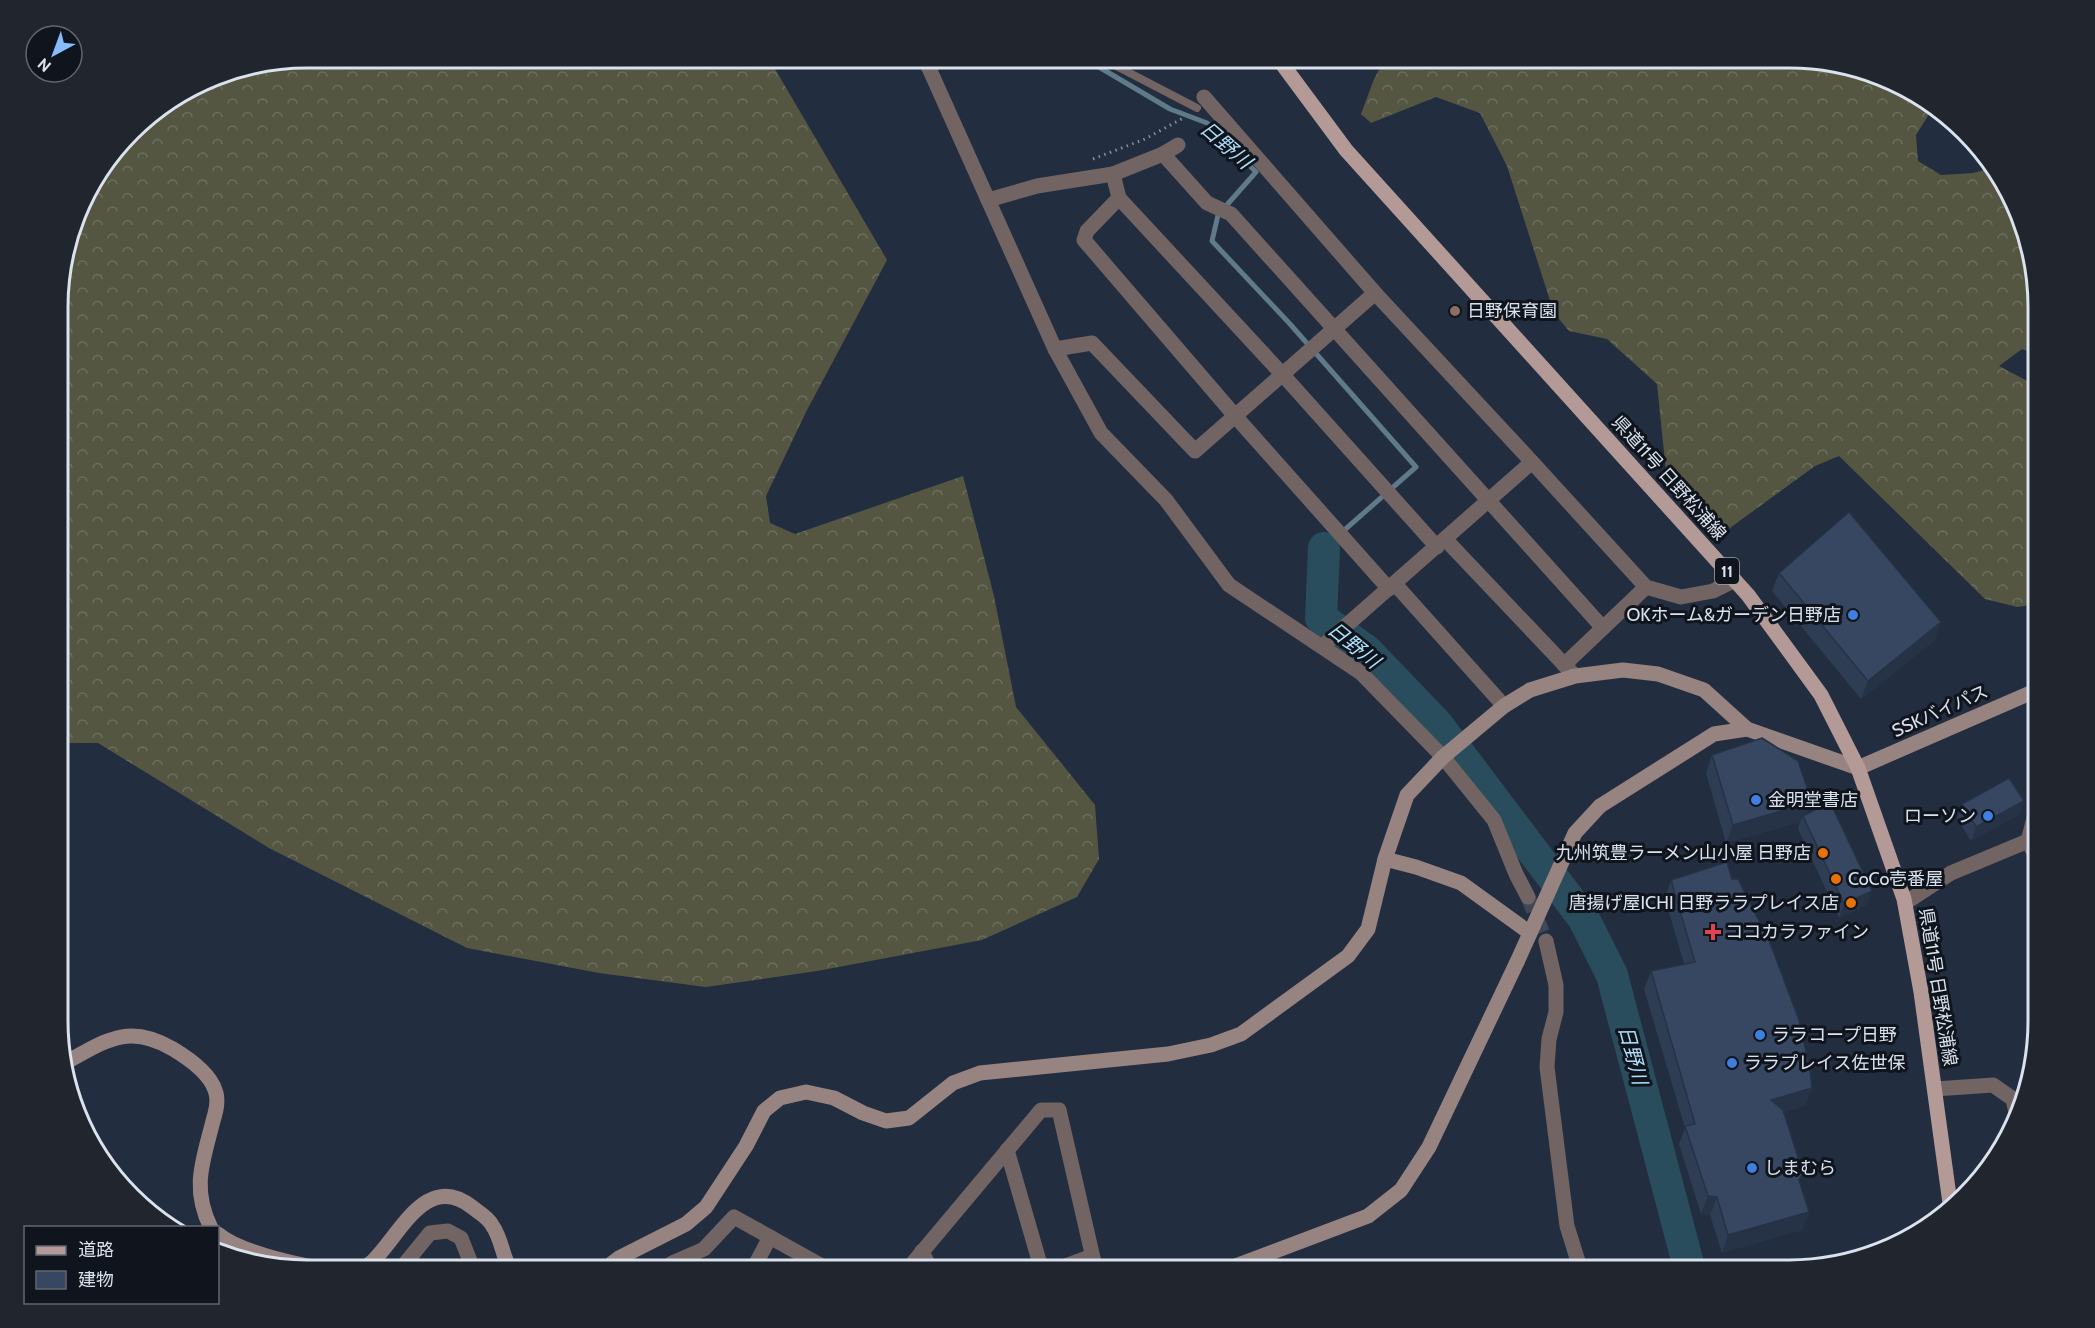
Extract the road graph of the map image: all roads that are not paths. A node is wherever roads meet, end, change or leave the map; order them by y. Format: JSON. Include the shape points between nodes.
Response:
{"nodes":[{"id":1,"x":929,"y":68,"type":"edge"},
{"id":2,"x":1123,"y":68,"type":"edge"},
{"id":3,"x":1285,"y":68,"type":"edge"},
{"id":4,"x":1201,"y":103,"type":"joint"},
{"id":5,"x":1178,"y":145,"type":"dead end"},
{"id":6,"x":1163,"y":154,"type":"junction"},
{"id":7,"x":1113,"y":174,"type":"junction"},
{"id":8,"x":1119,"y":198,"type":"junction"},
{"id":9,"x":988,"y":200,"type":"junction"},
{"id":10,"x":1375,"y":293,"type":"junction"},
{"id":11,"x":1335,"y":328,"type":"junction"},
{"id":12,"x":1056,"y":349,"type":"junction"},
{"id":13,"x":1283,"y":375,"type":"junction"},
{"id":14,"x":1236,"y":417,"type":"junction"},
{"id":15,"x":1532,"y":462,"type":"junction"},
{"id":16,"x":1488,"y":501,"type":"junction"},
{"id":17,"x":1441,"y":543,"type":"junction"},
{"id":18,"x":1735,"y":580,"type":"junction"},
{"id":19,"x":1392,"y":586,"type":"junction"},
{"id":20,"x":1646,"y":587,"type":"junction"},
{"id":21,"x":1603,"y":628,"type":"junction"},
{"id":22,"x":1323,"y":646,"type":"junction"},
{"id":23,"x":1564,"y":665,"type":"junction"},
{"id":24,"x":1575,"y":676,"type":"junction"},
{"id":25,"x":2028,"y":694,"type":"edge"},
{"id":26,"x":1504,"y":706,"type":"junction"},
{"id":27,"x":1747,"y":729,"type":"junction"},
{"id":28,"x":1443,"y":757,"type":"junction"},
{"id":29,"x":1858,"y":768,"type":"junction"},
{"id":30,"x":2028,"y":841,"type":"edge"},
{"id":31,"x":1385,"y":859,"type":"junction"},
{"id":32,"x":1528,"y":897,"type":"tunnel mouth"},
{"id":33,"x":1905,"y":903,"type":"junction"},
{"id":34,"x":1530,"y":933,"type":"junction"},
{"id":35,"x":1546,"y":941,"type":"tunnel mouth"},
{"id":36,"x":71,"y":1060,"type":"edge"},
{"id":37,"x":1935,"y":1089,"type":"junction"},
{"id":38,"x":2014,"y":1102,"type":"edge"},
{"id":39,"x":1007,"y":1150,"type":"junction"},
{"id":40,"x":1949,"y":1198,"type":"edge"},
{"id":41,"x":211,"y":1226,"type":"edge"},
{"id":42,"x":219,"y":1235,"type":"edge"},
{"id":43,"x":770,"y":1237,"type":"junction"},
{"id":44,"x":922,"y":1251,"type":"junction"},
{"id":45,"x":265,"y":1257,"type":"edge"},
{"id":46,"x":373,"y":1260,"type":"edge"},
{"id":47,"x":408,"y":1260,"type":"edge"},
{"id":48,"x":470,"y":1260,"type":"edge"},
{"id":49,"x":505,"y":1260,"type":"edge"},
{"id":50,"x":616,"y":1260,"type":"edge"},
{"id":51,"x":679,"y":1260,"type":"edge"},
{"id":52,"x":758,"y":1260,"type":"edge"},
{"id":53,"x":811,"y":1260,"type":"edge"},
{"id":54,"x":915,"y":1260,"type":"edge"},
{"id":55,"x":926,"y":1260,"type":"edge"},
{"id":56,"x":1039,"y":1260,"type":"edge"},
{"id":57,"x":1093,"y":1260,"type":"edge"},
{"id":58,"x":1251,"y":1260,"type":"edge"},
{"id":59,"x":1578,"y":1260,"type":"edge"}],
"edges":[{"from":1,"to":9,"type":"street"},
{"from":2,"to":4,"type":"lane"},
{"from":3,"to":18,"type":"main road","name":"県道11号 日野松浦線","number":"11","via":[[1346,150]]},
{"from":4,"to":10,"type":"street"},
{"from":5,"to":6,"type":"street"},
{"from":6,"to":7,"type":"street"},
{"from":6,"to":11,"type":"street","via":[[1207,202],[1231,214]]},
{"from":7,"to":8,"type":"street"},
{"from":7,"to":9,"type":"street","via":[[1037,186]]},
{"from":8,"to":13,"type":"street"},
{"from":8,"to":14,"type":"street","via":[[1084,240]]},
{"from":9,"to":12,"type":"street"},
{"from":10,"to":11,"type":"street"},
{"from":10,"to":15,"type":"street"},
{"from":11,"to":13,"type":"street"},
{"from":11,"to":16,"type":"street"},
{"from":12,"to":14,"type":"street","via":[[1092,343],[1196,451]]},
{"from":12,"to":22,"type":"street","via":[[1101,433],[1166,500],[1229,585]]},
{"from":13,"to":14,"type":"street"},
{"from":13,"to":17,"type":"street"},
{"from":14,"to":19,"type":"street"},
{"from":15,"to":16,"type":"street"},
{"from":15,"to":20,"type":"street"},
{"from":16,"to":17,"type":"street"},
{"from":16,"to":21,"type":"street"},
{"from":17,"to":19,"type":"street"},
{"from":17,"to":23,"type":"street"},
{"from":18,"to":20,"type":"street","via":[[1713,591],[1681,597]]},
{"from":18,"to":29,"type":"main road","name":"県道11号 日野松浦線","number":"11","via":[[1821,695]]},
{"from":19,"to":22,"type":"street"},
{"from":19,"to":26,"type":"street"},
{"from":20,"to":21,"type":"street"},
{"from":21,"to":23,"type":"street"},
{"from":22,"to":28,"type":"street","via":[[1361,673]]},
{"from":23,"to":24,"type":"street"},
{"from":24,"to":26,"type":"street","via":[[1530,690]]},
{"from":24,"to":27,"type":"street","via":[[1623,670],[1658,674],[1704,690]]},
{"from":25,"to":29,"type":"street","name":"SSKバイパス"},
{"from":26,"to":28,"type":"street"},
{"from":27,"to":29,"type":"street"},
{"from":27,"to":34,"type":"street","bridge":true,"via":[[1714,734],[1600,806],[1575,833]]},
{"from":28,"to":31,"type":"street","via":[[1407,795]]},
{"from":28,"to":32,"type":"street","via":[[1494,820]]},
{"from":29,"to":33,"type":"main road","name":"県道11号 日野松浦線","number":"11"},
{"from":30,"to":33,"type":"street","via":[[1951,873]]},
{"from":31,"to":34,"type":"street","via":[[1461,884]]},
{"from":31,"to":50,"type":"street","via":[[1368,929],[1348,956],[1240,1034],[1168,1054],[980,1073],[953,1083],[909,1118],[898,1120],[886,1121],[834,1098],[806,1092],[780,1098],[764,1112],[706,1207],[686,1224]]},
{"from":33,"to":37,"type":"main road","name":"県道11号 日野松浦線","number":"11"},
{"from":34,"to":58,"type":"street","bridge":true,"via":[[1429,1147],[1401,1191],[1368,1216]]},
{"from":35,"to":59,"type":"street","via":[[1556,994],[1547,1067],[1567,1226]]},
{"from":36,"to":41,"type":"street","via":[[105,1041],[133,1036],[165,1044],[206,1074],[216,1090],[217,1107],[200,1175],[200,1199]]},
{"from":37,"to":38,"type":"street","via":[[1993,1085]]},
{"from":37,"to":40,"type":"main road","name":"県道11号 日野松浦線","number":"11"},
{"from":39,"to":44,"type":"street"},
{"from":39,"to":56,"type":"street"},
{"from":39,"to":57,"type":"street","via":[[1041,1110],[1059,1110]]},
{"from":42,"to":45,"type":"street"},
{"from":43,"to":51,"type":"street","via":[[734,1217],[704,1249]]},
{"from":43,"to":52,"type":"street"},
{"from":43,"to":53,"type":"street"},
{"from":44,"to":54,"type":"street"},
{"from":44,"to":55,"type":"street"},
{"from":46,"to":49,"type":"street","via":[[414,1211],[429,1200],[444,1196],[463,1200],[491,1222]]},
{"from":47,"to":48,"type":"street","via":[[430,1233],[448,1231],[461,1238]]}]}
